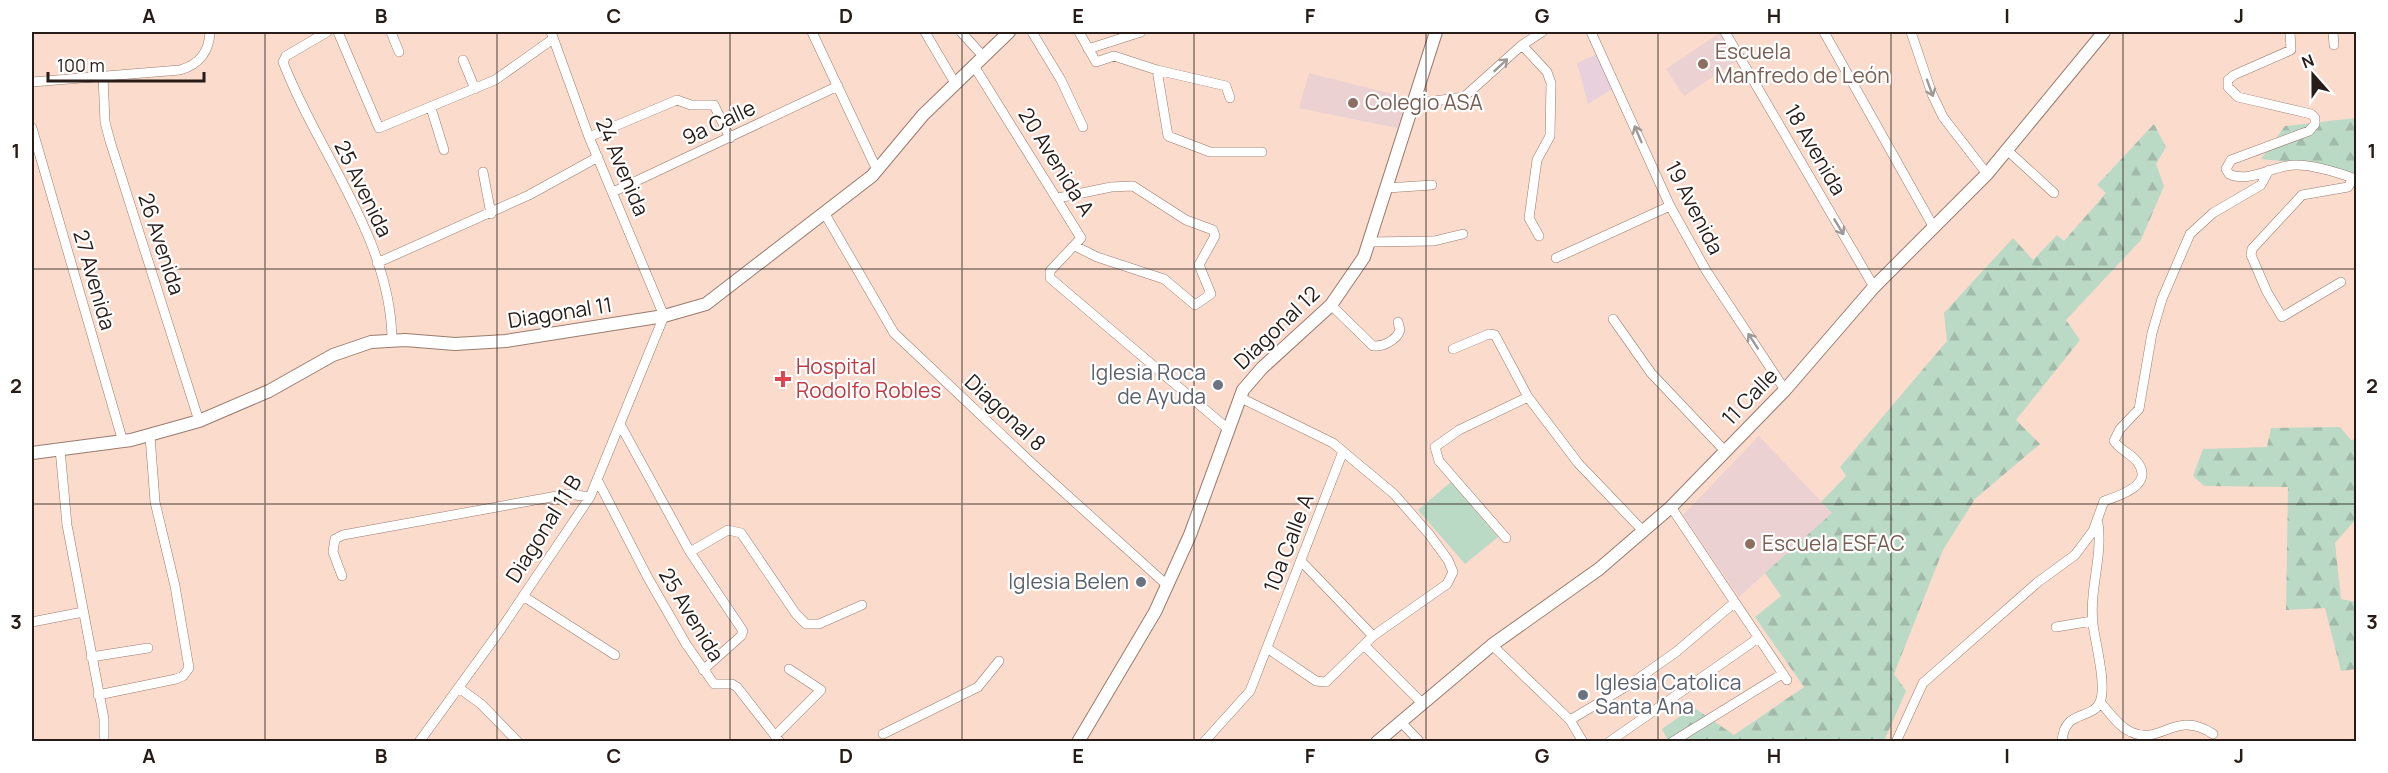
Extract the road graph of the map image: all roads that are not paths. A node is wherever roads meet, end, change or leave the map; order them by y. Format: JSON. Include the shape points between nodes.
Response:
{"nodes":[{"id":1,"x":210,"y":32,"type":"edge"},
{"id":2,"x":327,"y":32,"type":"edge"},
{"id":3,"x":338,"y":32,"type":"edge"},
{"id":4,"x":391,"y":32,"type":"edge"},
{"id":5,"x":813,"y":32,"type":"edge"},
{"id":6,"x":925,"y":32,"type":"edge"},
{"id":7,"x":961,"y":32,"type":"edge"},
{"id":8,"x":1009,"y":32,"type":"edge"},
{"id":9,"x":1032,"y":32,"type":"edge"},
{"id":10,"x":1079,"y":32,"type":"edge"},
{"id":11,"x":1141,"y":32,"type":"edge"},
{"id":12,"x":1436,"y":32,"type":"edge"},
{"id":13,"x":1542,"y":32,"type":"edge"},
{"id":14,"x":1591,"y":32,"type":"edge"},
{"id":15,"x":1725,"y":32,"type":"edge"},
{"id":16,"x":1824,"y":32,"type":"edge"},
{"id":17,"x":1911,"y":32,"type":"edge"},
{"id":18,"x":2104,"y":32,"type":"edge"},
{"id":19,"x":2290,"y":32,"type":"edge"},
{"id":20,"x":2333,"y":32,"type":"edge"},
{"id":21,"x":552,"y":35,"type":"edge"},
{"id":22,"x":2091,"y":37,"type":"edge"},
{"id":23,"x":1522,"y":45,"type":"junction"},
{"id":24,"x":2334,"y":45,"type":"dead end"},
{"id":25,"x":1088,"y":49,"type":"junction"},
{"id":26,"x":399,"y":52,"type":"dead end"},
{"id":27,"x":983,"y":56,"type":"junction"},
{"id":28,"x":463,"y":60,"type":"dead end"},
{"id":29,"x":974,"y":66,"type":"junction"},
{"id":30,"x":1157,"y":70,"type":"junction"},
{"id":31,"x":103,"y":76,"type":"junction"},
{"id":32,"x":32,"y":82,"type":"edge"},
{"id":33,"x":956,"y":82,"type":"junction"},
{"id":34,"x":838,"y":86,"type":"junction"},
{"id":35,"x":475,"y":89,"type":"junction"},
{"id":36,"x":1230,"y":98,"type":"dead end"},
{"id":37,"x":1413,"y":104,"type":"junction"},
{"id":38,"x":431,"y":108,"type":"junction"},
{"id":39,"x":32,"y":128,"type":"edge"},
{"id":40,"x":1083,"y":128,"type":"dead end"},
{"id":41,"x":589,"y":137,"type":"junction"},
{"id":42,"x":730,"y":138,"type":"junction"},
{"id":43,"x":444,"y":150,"type":"dead end"},
{"id":44,"x":2008,"y":151,"type":"junction"},
{"id":45,"x":1262,"y":152,"type":"dead end"},
{"id":46,"x":598,"y":157,"type":"junction"},
{"id":47,"x":877,"y":170,"type":"junction"},
{"id":48,"x":2269,"y":170,"type":"junction"},
{"id":49,"x":483,"y":171,"type":"dead end"},
{"id":50,"x":1987,"y":174,"type":"junction"},
{"id":51,"x":2355,"y":179,"type":"edge"},
{"id":52,"x":1431,"y":185,"type":"dead end"},
{"id":53,"x":1387,"y":188,"type":"junction"},
{"id":54,"x":613,"y":192,"type":"junction"},
{"id":55,"x":2054,"y":193,"type":"dead end"},
{"id":56,"x":1058,"y":198,"type":"junction"},
{"id":57,"x":1670,"y":206,"type":"junction"},
{"id":58,"x":491,"y":213,"type":"junction"},
{"id":59,"x":825,"y":214,"type":"junction"},
{"id":60,"x":1933,"y":226,"type":"junction"},
{"id":61,"x":1463,"y":234,"type":"dead end"},
{"id":62,"x":1539,"y":236,"type":"dead end"},
{"id":63,"x":1370,"y":242,"type":"junction"},
{"id":64,"x":1075,"y":246,"type":"junction"},
{"id":65,"x":1556,"y":258,"type":"dead end"},
{"id":66,"x":377,"y":264,"type":"junction"},
{"id":67,"x":2341,"y":282,"type":"dead end"},
{"id":68,"x":1874,"y":287,"type":"junction"},
{"id":69,"x":1330,"y":305,"type":"junction"},
{"id":70,"x":664,"y":316,"type":"junction"},
{"id":71,"x":1613,"y":319,"type":"dead end"},
{"id":72,"x":1398,"y":322,"type":"dead end"},
{"id":73,"x":393,"y":340,"type":"junction"},
{"id":74,"x":1453,"y":349,"type":"dead end"},
{"id":75,"x":1785,"y":390,"type":"junction"},
{"id":76,"x":1239,"y":397,"type":"junction"},
{"id":77,"x":1528,"y":397,"type":"junction"},
{"id":78,"x":199,"y":421,"type":"junction"},
{"id":79,"x":621,"y":426,"type":"junction"},
{"id":80,"x":1228,"y":429,"type":"junction"},
{"id":81,"x":150,"y":436,"type":"junction"},
{"id":82,"x":123,"y":442,"type":"junction"},
{"id":83,"x":60,"y":449,"type":"junction"},
{"id":84,"x":1725,"y":452,"type":"junction"},
{"id":85,"x":32,"y":453,"type":"edge"},
{"id":86,"x":1342,"y":454,"type":"junction"},
{"id":87,"x":597,"y":479,"type":"junction"},
{"id":88,"x":590,"y":497,"type":"junction"},
{"id":89,"x":1671,"y":507,"type":"junction"},
{"id":90,"x":2097,"y":517,"type":"junction"},
{"id":91,"x":1644,"y":532,"type":"junction"},
{"id":92,"x":1506,"y":538,"type":"dead end"},
{"id":93,"x":690,"y":552,"type":"junction"},
{"id":94,"x":1301,"y":561,"type":"junction"},
{"id":95,"x":342,"y":576,"type":"dead end"},
{"id":96,"x":1168,"y":586,"type":"junction"},
{"id":97,"x":523,"y":596,"type":"junction"},
{"id":98,"x":1734,"y":603,"type":"junction"},
{"id":99,"x":862,"y":605,"type":"dead end"},
{"id":100,"x":83,"y":612,"type":"junction"},
{"id":101,"x":2092,"y":621,"type":"junction"},
{"id":102,"x":32,"y":622,"type":"edge"},
{"id":103,"x":2056,"y":627,"type":"dead end"},
{"id":104,"x":1373,"y":636,"type":"junction"},
{"id":105,"x":1757,"y":639,"type":"junction"},
{"id":106,"x":1364,"y":645,"type":"junction"},
{"id":107,"x":1492,"y":645,"type":"junction"},
{"id":108,"x":148,"y":648,"type":"dead end"},
{"id":109,"x":1267,"y":648,"type":"junction"},
{"id":110,"x":615,"y":655,"type":"dead end"},
{"id":111,"x":91,"y":657,"type":"junction"},
{"id":112,"x":999,"y":661,"type":"dead end"},
{"id":113,"x":789,"y":669,"type":"dead end"},
{"id":114,"x":703,"y":670,"type":"junction"},
{"id":115,"x":459,"y":688,"type":"junction"},
{"id":116,"x":98,"y":695,"type":"junction"},
{"id":117,"x":2100,"y":702,"type":"junction"},
{"id":118,"x":1422,"y":703,"type":"junction"},
{"id":119,"x":1570,"y":720,"type":"junction"},
{"id":120,"x":1400,"y":721,"type":"junction"},
{"id":121,"x":883,"y":734,"type":"dead end"},
{"id":122,"x":2213,"y":734,"type":"dead end"},
{"id":123,"x":777,"y":739,"type":"edge"},
{"id":124,"x":104,"y":741,"type":"edge"},
{"id":125,"x":419,"y":741,"type":"edge"},
{"id":126,"x":518,"y":741,"type":"edge"},
{"id":127,"x":1078,"y":741,"type":"edge"},
{"id":128,"x":1204,"y":741,"type":"edge"},
{"id":129,"x":1377,"y":741,"type":"edge"},
{"id":130,"x":1419,"y":741,"type":"edge"},
{"id":131,"x":1583,"y":741,"type":"edge"},
{"id":132,"x":1610,"y":741,"type":"edge"},
{"id":133,"x":1672,"y":741,"type":"edge"},
{"id":134,"x":1896,"y":741,"type":"edge"},
{"id":135,"x":2062,"y":741,"type":"edge"}],
"edges":[{"from":1,"to":31,"type":"street","via":[[202,58],[180,70]]},
{"from":2,"to":66,"type":"street","name":"25 Avenida","via":[[284,58],[299,101],[357,211]]},
{"from":3,"to":38,"type":"street","via":[[379,128]]},
{"from":4,"to":26,"type":"street"},
{"from":5,"to":34,"type":"street"},
{"from":6,"to":33,"type":"street"},
{"from":7,"to":27,"type":"street"},
{"from":8,"to":27,"type":"street","name":"Diagonal 11"},
{"from":9,"to":40,"type":"street","via":[[1061,80]]},
{"from":10,"to":25,"type":"street"},
{"from":11,"to":25,"type":"street"},
{"from":12,"to":37,"type":"street","name":"Diagonal 12"},
{"from":13,"to":23,"type":"street"},
{"from":57,"to":14,"type":"street","name":"19 Avenida","one_way":true},
{"from":15,"to":68,"type":"street","name":"18 Avenida","one_way":true},
{"from":16,"to":60,"type":"street"},
{"from":17,"to":50,"type":"street","one_way":true,"via":[[1943,117]]},
{"from":18,"to":22,"type":"street","name":"11 Calle"},
{"from":19,"to":48,"type":"street","via":[[2291,50],[2228,80],[2228,87],[2238,97],[2315,118],[2309,131],[2231,160],[2226,169],[2234,177]]},
{"from":20,"to":24,"type":"street"},
{"from":21,"to":35,"type":"street","via":[[504,75]]},
{"from":21,"to":41,"type":"street","name":"24 Avenida"},
{"from":22,"to":44,"type":"street","name":"11 Calle"},
{"from":37,"to":23,"type":"street","one_way":true,"via":[[1464,97]]},
{"from":23,"to":62,"type":"street","via":[[1547,72],[1551,83],[1552,128],[1537,160],[1529,218]]},
{"from":25,"to":30,"type":"street","via":[[1096,62],[1114,56]]},
{"from":27,"to":29,"type":"street","name":"Diagonal 11"},
{"from":28,"to":35,"type":"street"},
{"from":29,"to":33,"type":"street","name":"Diagonal 11"},
{"from":29,"to":56,"type":"street","name":"20 Avenida A"},
{"from":30,"to":36,"type":"street","via":[[1226,86]]},
{"from":30,"to":45,"type":"street","via":[[1168,136],[1210,152]]},
{"from":31,"to":32,"type":"street"},
{"from":31,"to":78,"type":"street","name":"26 Avenida","via":[[110,141]]},
{"from":33,"to":47,"type":"street","name":"Diagonal 11"},
{"from":34,"to":42,"type":"street","name":"9a Calle"},
{"from":34,"to":47,"type":"street"},
{"from":35,"to":38,"type":"street"},
{"from":37,"to":53,"type":"street","name":"Diagonal 12"},
{"from":38,"to":43,"type":"street"},
{"from":39,"to":82,"type":"street","name":"27 Avenida"},
{"from":41,"to":42,"type":"street","via":[[677,100],[714,105]]},
{"from":41,"to":46,"type":"street","name":"24 Avenida"},
{"from":42,"to":54,"type":"street","name":"9a Calle"},
{"from":44,"to":50,"type":"street","name":"11 Calle"},
{"from":44,"to":55,"type":"street"},
{"from":46,"to":54,"type":"street","name":"24 Avenida"},
{"from":46,"to":58,"type":"street"},
{"from":47,"to":59,"type":"street","name":"Diagonal 11"},
{"from":48,"to":51,"type":"street","via":[[2298,164]]},
{"from":48,"to":90,"type":"street","via":[[2261,185],[2213,213],[2190,234],[2152,333],[2139,409],[2114,441],[2137,461],[2142,470],[2139,483],[2126,494],[2104,501]]},
{"from":49,"to":58,"type":"street"},
{"from":50,"to":60,"type":"street","name":"11 Calle"},
{"from":51,"to":67,"type":"street","via":[[2348,187],[2302,195],[2251,255],[2266,292],[2282,317]]},
{"from":52,"to":53,"type":"street"},
{"from":53,"to":63,"type":"street","name":"Diagonal 12"},
{"from":54,"to":70,"type":"street","name":"24 Avenida"},
{"from":56,"to":64,"type":"street","name":"20 Avenida A","via":[[1081,238]]},
{"from":56,"to":64,"type":"street","via":[[1133,186],[1186,220],[1213,230],[1215,236],[1199,265],[1210,294],[1195,305],[1164,279]]},
{"from":57,"to":65,"type":"street"},
{"from":75,"to":57,"type":"street","name":"19 Avenida","one_way":true,"via":[[1707,272]]},
{"from":58,"to":66,"type":"street"},
{"from":59,"to":70,"type":"street","name":"Diagonal 11","via":[[714,299],[694,309]]},
{"from":59,"to":96,"type":"street","name":"Diagonal 8","via":[[894,333]]},
{"from":60,"to":68,"type":"street","name":"11 Calle"},
{"from":61,"to":63,"type":"street","via":[[1434,241]]},
{"from":63,"to":69,"type":"street","name":"Diagonal 12","via":[[1354,274]]},
{"from":64,"to":80,"type":"street","name":"20 Avenida A","via":[[1049,273],[1080,306]]},
{"from":66,"to":73,"type":"street","name":"25 Avenida"},
{"from":68,"to":75,"type":"street","name":"11 Calle"},
{"from":69,"to":72,"type":"street","via":[[1373,346],[1394,339],[1400,330]]},
{"from":69,"to":76,"type":"street","name":"Diagonal 12","via":[[1263,368]]},
{"from":70,"to":73,"type":"street","name":"Diagonal 11","via":[[479,344]]},
{"from":70,"to":79,"type":"street","name":"Diagonal 11 B"},
{"from":71,"to":84,"type":"street","via":[[1651,373]]},
{"from":73,"to":78,"type":"street","name":"Diagonal 11","via":[[371,342],[333,355],[270,391]]},
{"from":74,"to":77,"type":"street","via":[[1495,335]]},
{"from":75,"to":84,"type":"street","name":"11 Calle"},
{"from":76,"to":80,"type":"street","name":"Diagonal 12"},
{"from":76,"to":86,"type":"street","via":[[1328,440]]},
{"from":77,"to":91,"type":"street","via":[[1578,463]]},
{"from":77,"to":92,"type":"street","via":[[1459,430],[1435,447],[1439,461]]},
{"from":78,"to":81,"type":"street","name":"Diagonal 11"},
{"from":79,"to":87,"type":"street","name":"Diagonal 11 B"},
{"from":79,"to":93,"type":"street"},
{"from":80,"to":96,"type":"street","name":"Diagonal 12"},
{"from":81,"to":82,"type":"street","name":"Diagonal 11"},
{"from":81,"to":116,"type":"street","via":[[157,511],[189,668],[176,679]]},
{"from":82,"to":83,"type":"street","name":"Diagonal 11"},
{"from":83,"to":85,"type":"street","name":"Diagonal 11"},
{"from":83,"to":100,"type":"street","via":[[67,525]]},
{"from":84,"to":89,"type":"street","name":"11 Calle"},
{"from":86,"to":94,"type":"street","name":"10a Calle A"},
{"from":86,"to":104,"type":"street","via":[[1394,494],[1429,534],[1453,572],[1447,584]]},
{"from":87,"to":88,"type":"street","name":"Diagonal 11 B"},
{"from":87,"to":114,"type":"street","name":"25 Avenida","via":[[648,578]]},
{"from":88,"to":95,"type":"street","via":[[568,494],[343,535],[335,539],[332,548]]},
{"from":88,"to":97,"type":"street","name":"Diagonal 11 B"},
{"from":89,"to":91,"type":"street","name":"11 Calle"},
{"from":89,"to":98,"type":"street"},
{"from":90,"to":101,"type":"street","via":[[2100,538]]},
{"from":90,"to":134,"type":"street","via":[[2093,531],[2075,555],[2038,582],[1923,683]]},
{"from":91,"to":107,"type":"street","name":"11 Calle"},
{"from":93,"to":99,"type":"street","via":[[728,530],[741,533],[806,624],[819,624]]},
{"from":93,"to":114,"type":"street","via":[[743,632]]},
{"from":94,"to":104,"type":"street"},
{"from":94,"to":109,"type":"street","name":"10a Calle A"},
{"from":96,"to":127,"type":"street","name":"Diagonal 12","via":[[1130,658]]},
{"from":97,"to":110,"type":"street"},
{"from":97,"to":115,"type":"street","name":"Diagonal 11 B"},
{"from":98,"to":105,"type":"street"},
{"from":98,"to":119,"type":"street","via":[[1676,652]]},
{"from":100,"to":102,"type":"street"},
{"from":100,"to":111,"type":"street"},
{"from":101,"to":103,"type":"street"},
{"from":101,"to":117,"type":"street","via":[[2102,689]]},
{"from":104,"to":106,"type":"street"},
{"from":105,"to":132,"type":"street"},
{"from":105,"to":133,"type":"street","via":[[1784,677],[1720,710]]},
{"from":106,"to":109,"type":"street","via":[[1323,683]]},
{"from":106,"to":118,"type":"street"},
{"from":107,"to":118,"type":"street","name":"11 Calle"},
{"from":107,"to":119,"type":"street"},
{"from":108,"to":111,"type":"street"},
{"from":109,"to":128,"type":"street","name":"10a Calle A","via":[[1248,695]]},
{"from":111,"to":116,"type":"street"},
{"from":112,"to":121,"type":"street","via":[[978,687]]},
{"from":113,"to":123,"type":"street","via":[[821,690]]},
{"from":114,"to":123,"type":"street","name":"25 Avenida","via":[[714,684],[738,687]]},
{"from":115,"to":125,"type":"street","name":"Diagonal 11 B"},
{"from":115,"to":126,"type":"street"},
{"from":116,"to":124,"type":"street"},
{"from":117,"to":122,"type":"street","via":[[2135,734],[2153,734],[2191,723]]},
{"from":117,"to":135,"type":"street","via":[[2094,709],[2071,719]]},
{"from":118,"to":120,"type":"street","name":"11 Calle"},
{"from":119,"to":131,"type":"street"},
{"from":120,"to":129,"type":"street","name":"11 Calle"},
{"from":120,"to":130,"type":"street"}]}
